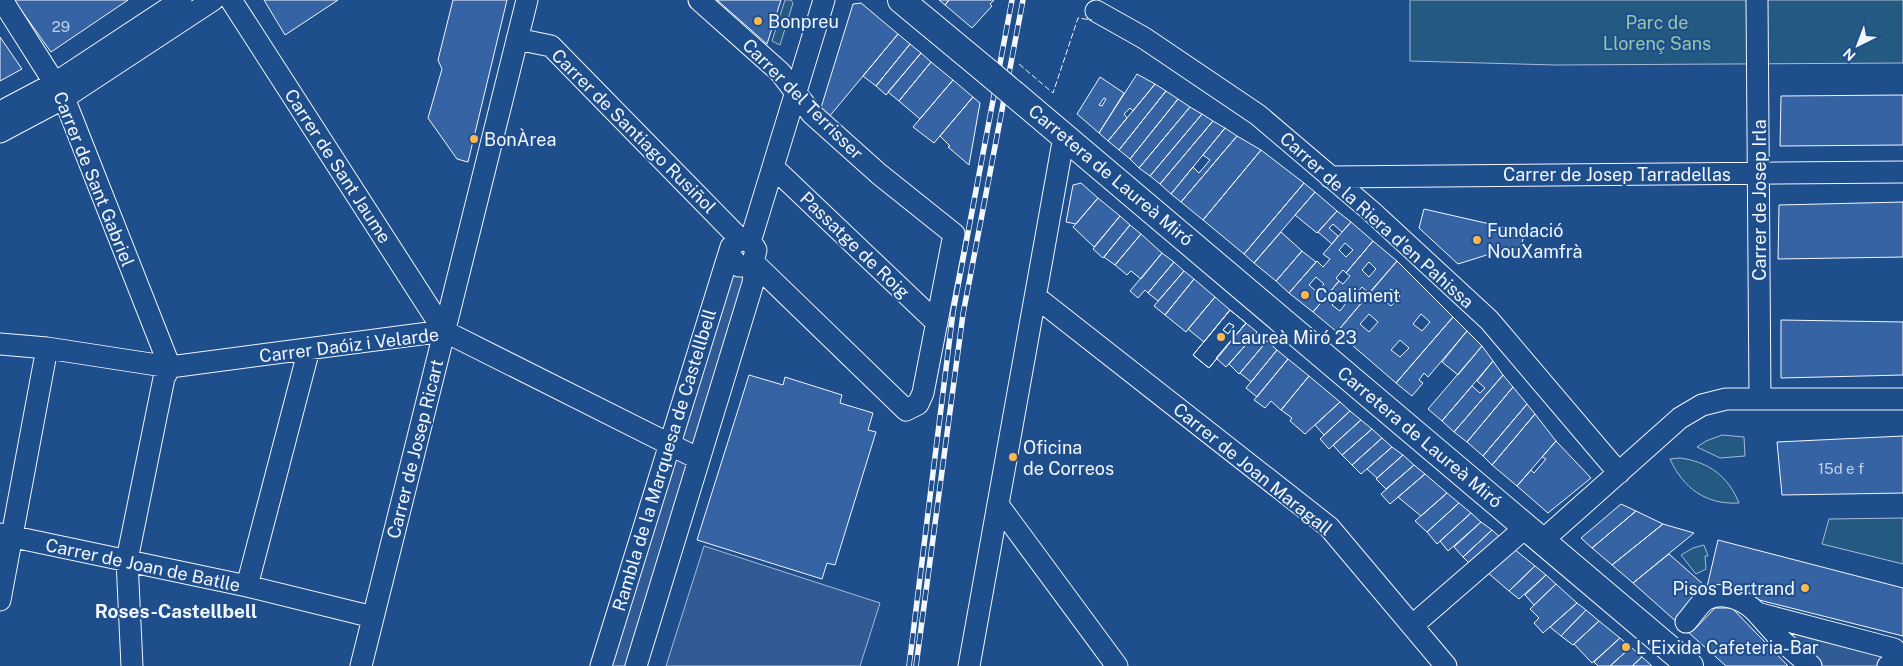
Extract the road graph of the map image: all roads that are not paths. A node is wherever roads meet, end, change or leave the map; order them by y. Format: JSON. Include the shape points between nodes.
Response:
{"nodes":[{"id":1,"x":2,"y":0,"type":"edge"},
{"id":2,"x":181,"y":0,"type":"edge"},
{"id":3,"x":213,"y":0,"type":"edge"},
{"id":4,"x":231,"y":0,"type":"edge"},
{"id":5,"x":527,"y":0,"type":"edge"},
{"id":6,"x":699,"y":0,"type":"edge"},
{"id":7,"x":824,"y":0,"type":"edge"},
{"id":8,"x":901,"y":0,"type":"edge"},
{"id":9,"x":1757,"y":0,"type":"edge"},
{"id":10,"x":1096,"y":11,"type":"dead end"},
{"id":11,"x":517,"y":39,"type":"junction"},
{"id":12,"x":59,"y":91,"type":"junction"},
{"id":13,"x":796,"y":93,"type":"junction"},
{"id":14,"x":0,"y":112,"type":"edge"},
{"id":15,"x":0,"y":132,"type":"edge"},
{"id":16,"x":1064,"y":136,"type":"junction"},
{"id":17,"x":773,"y":167,"type":"junction"},
{"id":18,"x":1903,"y":172,"type":"edge"},
{"id":19,"x":1759,"y":174,"type":"junction"},
{"id":20,"x":1330,"y":177,"type":"junction"},
{"id":21,"x":745,"y":253,"type":"junction"},
{"id":22,"x":1036,"y":297,"type":"junction"},
{"id":23,"x":937,"y":323,"type":"junction"},
{"id":24,"x":444,"y":331,"type":"junction"},
{"id":25,"x":0,"y":344,"type":"edge"},
{"id":26,"x":47,"y":348,"type":"junction"},
{"id":27,"x":309,"y":349,"type":"junction"},
{"id":28,"x":170,"y":367,"type":"junction"},
{"id":29,"x":1760,"y":399,"type":"junction"},
{"id":30,"x":1903,"y":399,"type":"edge"},
{"id":31,"x":669,"y":445,"type":"junction"},
{"id":32,"x":699,"y":459,"type":"junction"},
{"id":33,"x":1619,"y":473,"type":"junction"},
{"id":34,"x":998,"y":506,"type":"junction"},
{"id":35,"x":6,"y":535,"type":"edge"},
{"id":36,"x":1527,"y":536,"type":"junction"},
{"id":37,"x":126,"y":560,"type":"junction"},
{"id":38,"x":247,"y":586,"type":"junction"},
{"id":39,"x":0,"y":600,"type":"edge"},
{"id":40,"x":1757,"y":613,"type":"junction"},
{"id":41,"x":373,"y":617,"type":"junction"},
{"id":42,"x":1413,"y":625,"type":"junction"},
{"id":43,"x":1678,"y":631,"type":"junction"},
{"id":44,"x":132,"y":666,"type":"edge"},
{"id":45,"x":361,"y":666,"type":"edge"},
{"id":46,"x":601,"y":666,"type":"edge"},
{"id":47,"x":636,"y":666,"type":"edge"},
{"id":48,"x":968,"y":666,"type":"edge"},
{"id":49,"x":1117,"y":666,"type":"edge"},
{"id":50,"x":1446,"y":666,"type":"edge"},
{"id":51,"x":1690,"y":666,"type":"edge"},
{"id":52,"x":1811,"y":666,"type":"edge"},
{"id":53,"x":1888,"y":666,"type":"edge"}],
"edges":[{"from":1,"to":12,"type":"street","name":"Carrer de Sant Gabriel"},
{"from":2,"to":12,"type":"street"},
{"from":3,"to":12,"type":"street"},
{"from":4,"to":24,"type":"street","name":"Carrer de Sant Jaume"},
{"from":5,"to":11,"type":"street","name":"Carrer de Josep Ricart"},
{"from":6,"to":13,"type":"street","name":"Carrer del Terrisser","via":[[780,72]]},
{"from":7,"to":13,"type":"street","name":"Rambla de la Marquesa de Castellbell"},
{"from":8,"to":16,"type":"main road","name":"Carretera de Laureà Miró","bridge":true},
{"from":9,"to":19,"type":"street","name":"Carrer de Josep Irla"},
{"from":10,"to":20,"type":"street","name":"Carrer de la Riera d'en Pahissa","via":[[1144,38],[1258,115]]},
{"from":11,"to":21,"type":"street","name":"Carrer de Santiago Rusiñol","via":[[551,46]]},
{"from":11,"to":24,"type":"street","name":"Carrer de Josep Ricart"},
{"from":12,"to":14,"type":"street"},
{"from":12,"to":15,"type":"street"},
{"from":12,"to":28,"type":"street","name":"Carrer de Sant Gabriel"},
{"from":13,"to":17,"type":"street","name":"Rambla de la Marquesa de Castellbell"},
{"from":13,"to":23,"type":"street","name":"Carrer del Terrisser","via":[[812,114],[954,234]]},
{"from":16,"to":22,"type":"street"},
{"from":16,"to":36,"type":"main road","name":"Carretera de Laureà Miró"},
{"from":17,"to":21,"type":"street","name":"Rambla de la Marquesa de Castellbell"},
{"from":17,"to":23,"type":"street","name":"Passatge de Roig"},
{"from":18,"to":19,"type":"street","name":"Carrer de Josep Tarradellas"},
{"from":19,"to":20,"type":"street","name":"Carrer de Josep Tarradellas"},
{"from":19,"to":29,"type":"street","name":"Carrer de Josep Irla"},
{"from":20,"to":33,"type":"street","name":"Carrer de la Riera d'en Pahissa","via":[[1489,320]]},
{"from":21,"to":23,"type":"street","name":"Carrer de Santiago Rusiñol","via":[[906,410],[918,404],[924,393]]},
{"from":21,"to":31,"type":"street","name":"Rambla de la Marquesa de Castellbell","via":[[725,263]]},
{"from":21,"to":32,"type":"street","name":"Rambla de la Marquesa de Castellbell","via":[[754,274],[753,283]]},
{"from":22,"to":34,"type":"street"},
{"from":22,"to":42,"type":"street","name":"Carrer de Joan Maragall","via":[[1329,527]]},
{"from":24,"to":27,"type":"street","name":"Carrer Daóiz i Velarde"},
{"from":24,"to":31,"type":"street","name":"Carrer Daóiz i Velarde"},
{"from":24,"to":41,"type":"street","name":"Carrer de Josep Ricart"},
{"from":25,"to":26,"type":"street","name":"Carrer Daóiz i Velarde"},
{"from":26,"to":28,"type":"street","name":"Carrer Daóiz i Velarde"},
{"from":26,"to":35,"type":"street"},
{"from":27,"to":28,"type":"street","name":"Carrer Daóiz i Velarde"},
{"from":27,"to":38,"type":"street"},
{"from":28,"to":37,"type":"street","via":[[164,378]]},
{"from":29,"to":30,"type":"street"},
{"from":29,"to":33,"type":"street","via":[[1726,399],[1702,405],[1680,418]]},
{"from":31,"to":32,"type":"street","name":"Carrer Daóiz i Velarde"},
{"from":31,"to":46,"type":"street","name":"Rambla de la Marquesa de Castellbell"},
{"from":32,"to":47,"type":"street","name":"Rambla de la Marquesa de Castellbell"},
{"from":33,"to":36,"type":"street"},
{"from":34,"to":48,"type":"street"},
{"from":34,"to":49,"type":"street"},
{"from":35,"to":37,"type":"street","name":"Carrer de Joan de Batlle"},
{"from":35,"to":39,"type":"street"},
{"from":36,"to":42,"type":"street"},
{"from":36,"to":43,"type":"main road","name":"Carretera de Laureà Miró"},
{"from":37,"to":38,"type":"street","name":"Carrer de Joan de Batlle"},
{"from":37,"to":44,"type":"street"},
{"from":38,"to":41,"type":"street","name":"Carrer de Joan de Batlle"},
{"from":40,"to":43,"type":"street","via":[[1748,603],[1723,596],[1706,599]]},
{"from":40,"to":52,"type":"street"},
{"from":40,"to":53,"type":"street","via":[[1894,649],[1894,663]]},
{"from":41,"to":45,"type":"street","name":"Carrer de Josep Ricart"},
{"from":42,"to":50,"type":"street","name":"Carrer de Joan Maragall"},
{"from":43,"to":51,"type":"main road","name":"Carretera de Laureà Miró"}]}
